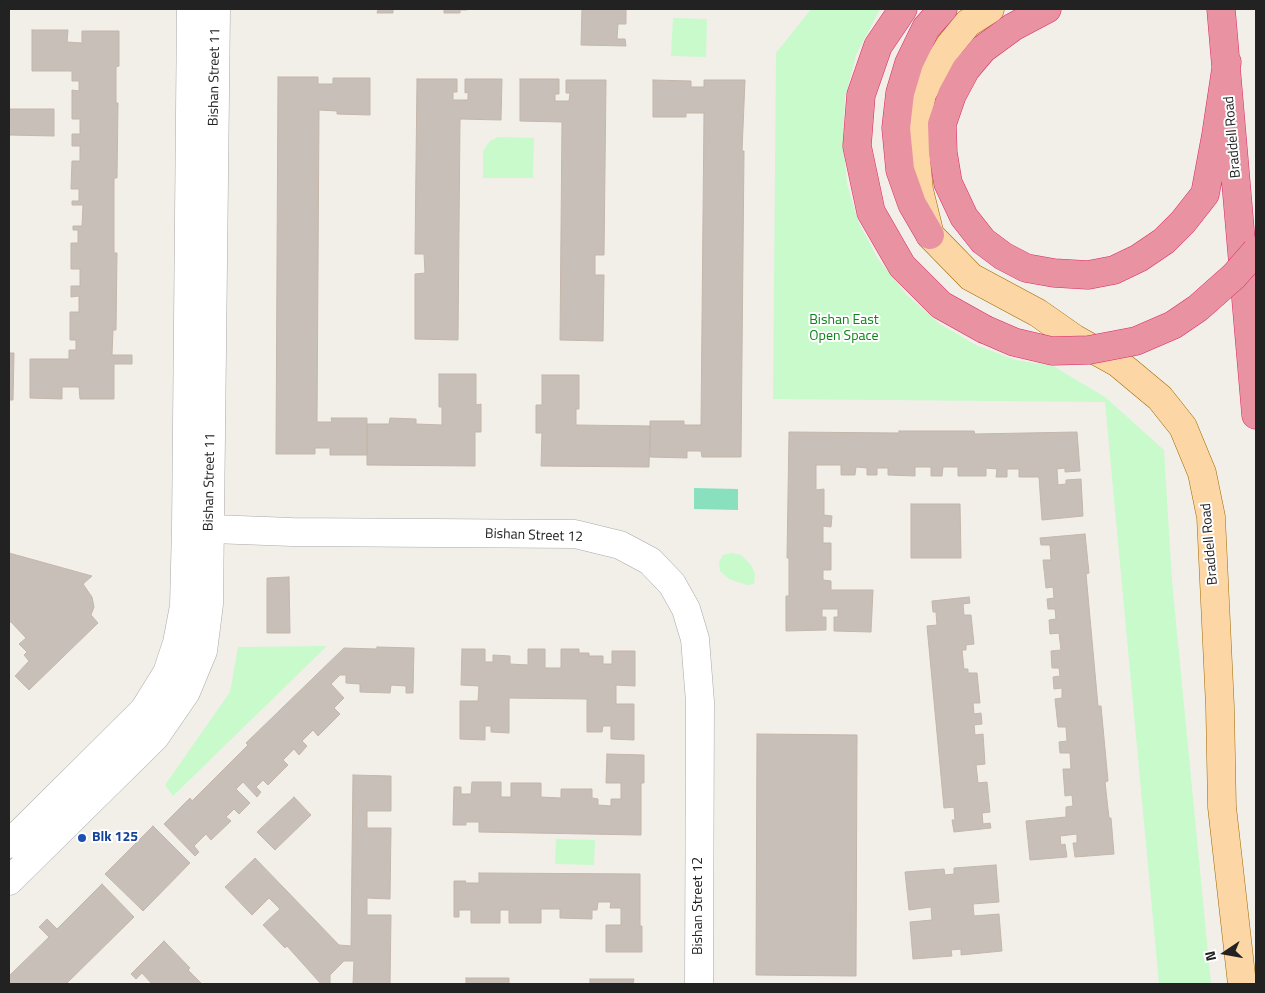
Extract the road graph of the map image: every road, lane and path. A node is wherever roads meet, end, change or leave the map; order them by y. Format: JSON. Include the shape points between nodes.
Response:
{"nodes":[{"id":1,"x":191,"y":9,"type":"edge"},
{"id":2,"x":216,"y":9,"type":"edge"},
{"id":3,"x":903,"y":9,"type":"edge"},
{"id":4,"x":943,"y":9,"type":"edge"},
{"id":5,"x":990,"y":9,"type":"edge"},
{"id":6,"x":1047,"y":9,"type":"edge"},
{"id":7,"x":1222,"y":9,"type":"edge"},
{"id":8,"x":1227,"y":62,"type":"junction"},
{"id":9,"x":930,"y":235,"type":"junction"},
{"id":10,"x":1256,"y":251,"type":"edge"},
{"id":11,"x":1256,"y":415,"type":"edge"},
{"id":12,"x":198,"y":529,"type":"junction"},
{"id":13,"x":9,"y":844,"type":"edge"},
{"id":14,"x":9,"y":881,"type":"edge"},
{"id":15,"x":699,"y":984,"type":"edge"},
{"id":16,"x":1242,"y":984,"type":"edge"}],
"edges":[{"from":1,"to":12,"type":"street","name":"Bishan Street 11"},
{"from":2,"to":12,"type":"street","name":"Bishan Street 11"},
{"from":3,"to":10,"type":"highway","bridge":true,"via":[[878,46],[861,95],[857,146],[871,212],[902,266],[941,306],[1014,342],[1052,351],[1089,350],[1136,341],[1173,325],[1234,276]]},
{"from":4,"to":9,"type":"highway","via":[[926,28],[909,63],[900,93],[896,128],[900,170],[912,204]]},
{"from":5,"to":9,"type":"main road","via":[[968,23],[950,45],[922,94],[916,122],[916,159],[918,190]]},
{"from":6,"to":8,"type":"highway","via":[[1013,27],[983,49],[961,78],[942,124],[948,183],[964,218],[983,241],[1026,268],[1088,275],[1114,270],[1164,241],[1205,194]]},
{"from":7,"to":8,"type":"highway","name":"Braddell Road"},
{"from":8,"to":11,"type":"highway","name":"Braddell Road"},
{"from":9,"to":16,"type":"main road","name":"Braddell Road","via":[[971,277],[1038,313],[1118,363],[1160,398],[1183,427],[1202,473],[1211,517],[1222,807]]},
{"from":12,"to":13,"type":"street","name":"Bishan Street 11","via":[[177,643],[167,673],[144,710]]},
{"from":12,"to":14,"type":"street","name":"Bishan Street 11","via":[[210,604],[203,651],[186,692],[156,737]]},
{"from":12,"to":15,"type":"street","name":"Bishan Street 12","via":[[575,534],[620,545],[650,561],[672,584],[686,608],[694,639],[700,702]]}]}
